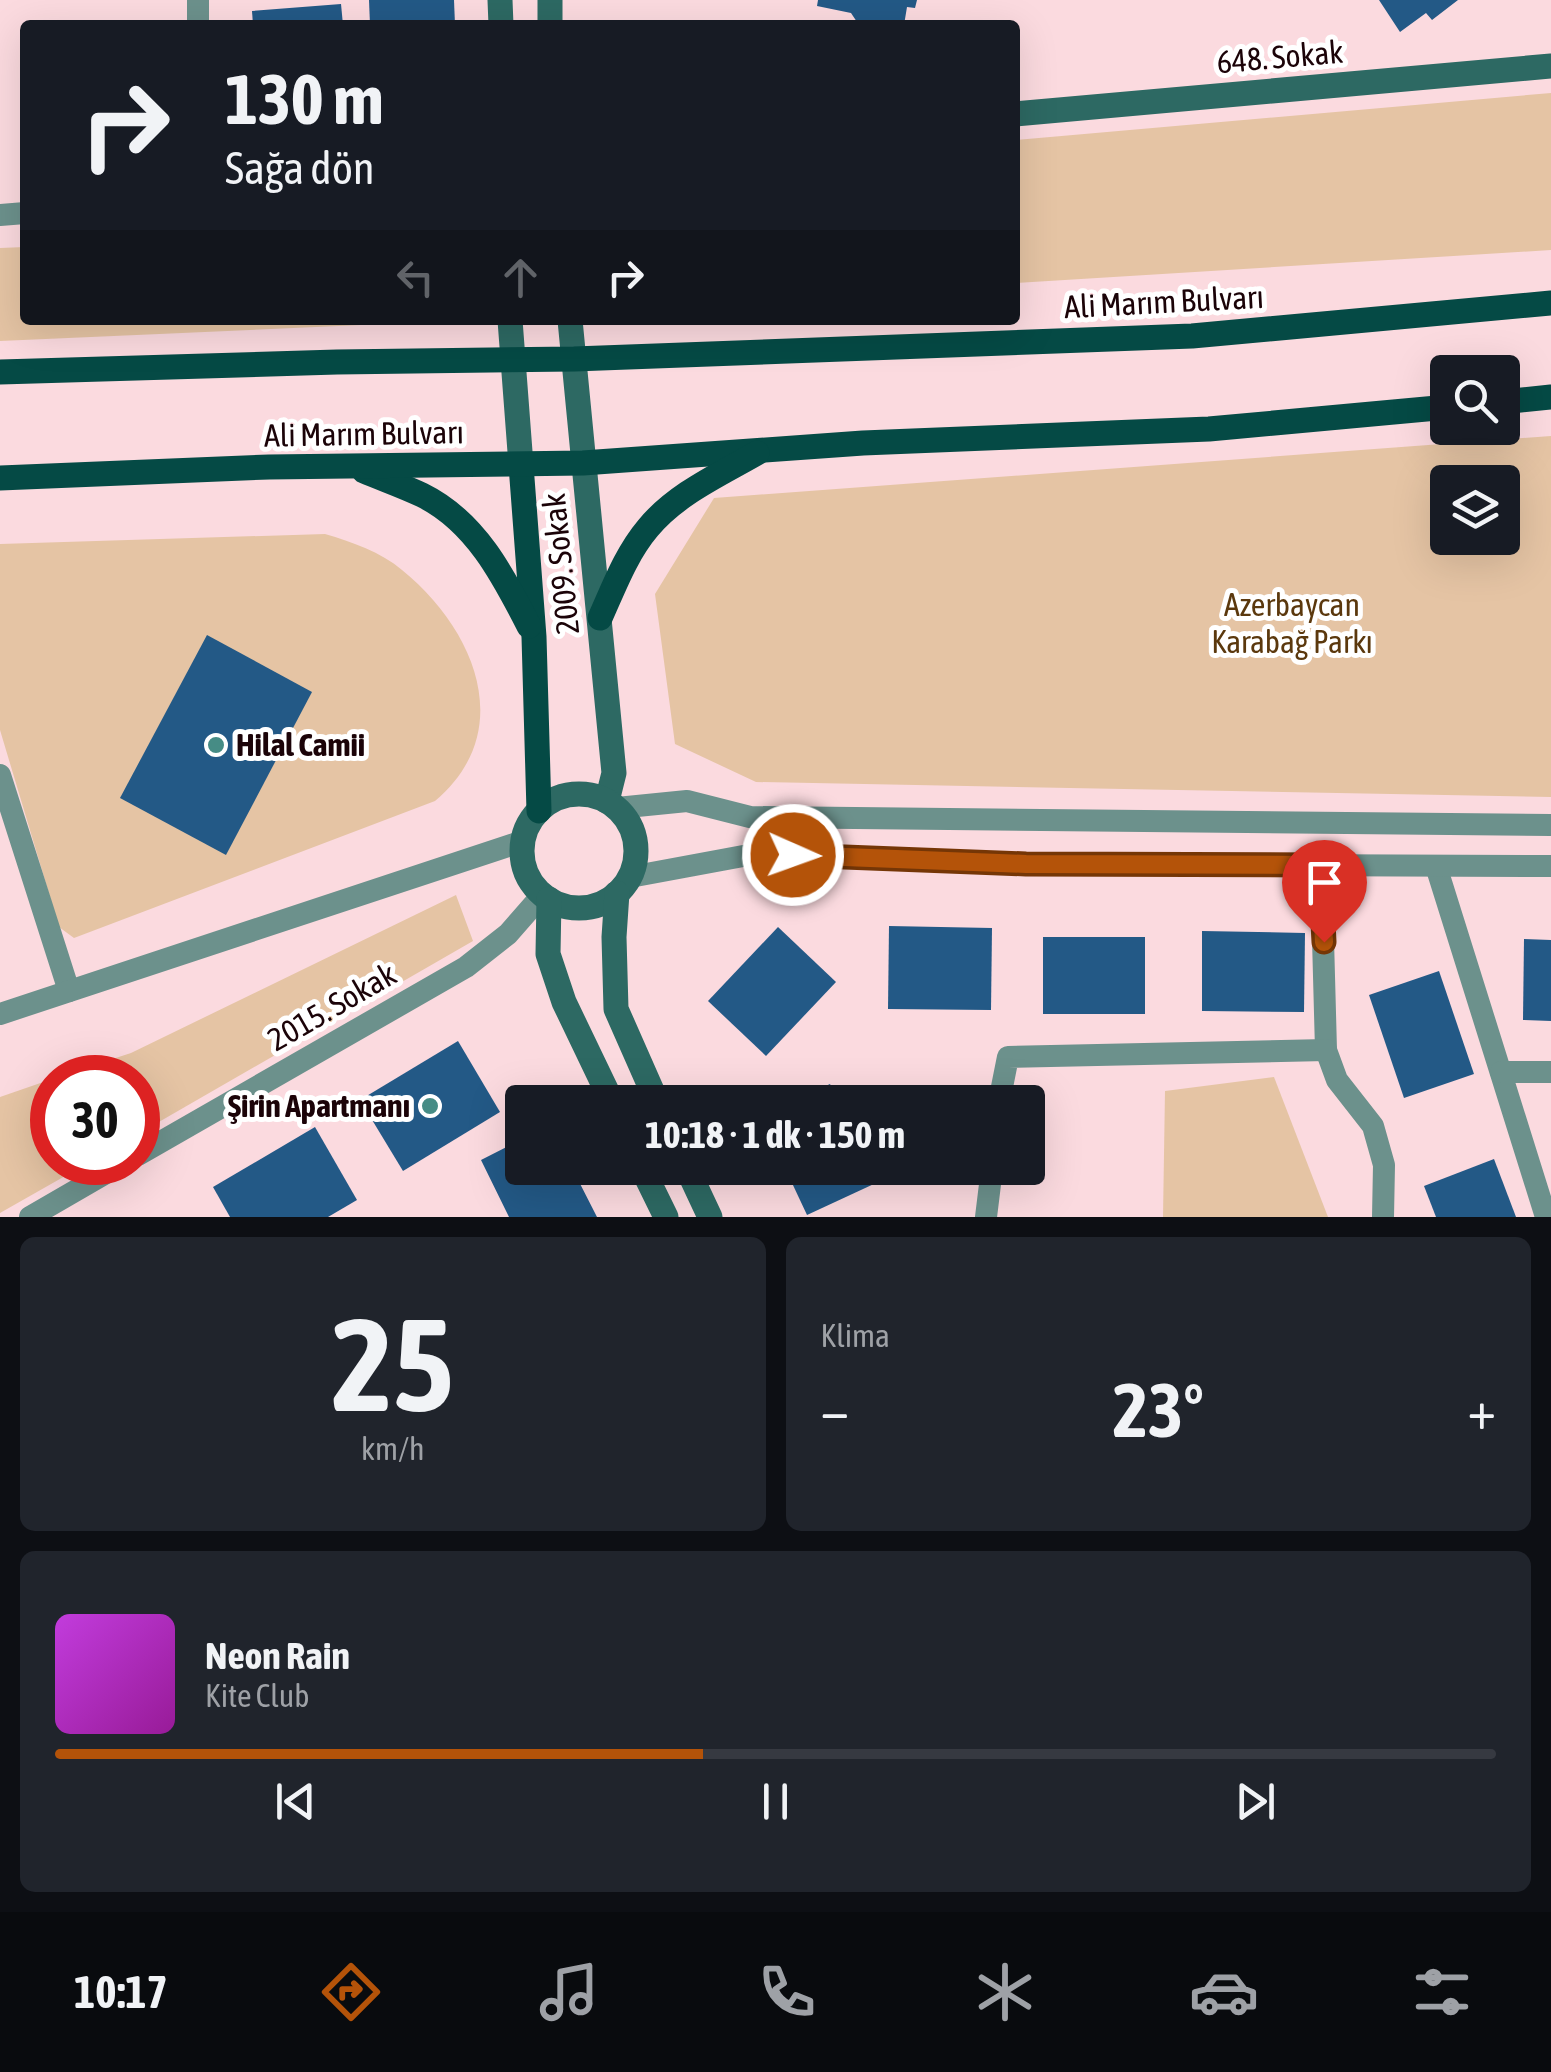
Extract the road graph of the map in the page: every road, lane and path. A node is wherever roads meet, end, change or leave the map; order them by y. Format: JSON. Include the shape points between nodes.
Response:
{"nodes":[{"id":1,"x":1551,"y":66,"type":"edge"},
{"id":2,"x":1020,"y":114,"type":"edge"},
{"id":3,"x":1551,"y":303,"type":"edge"},
{"id":4,"x":510,"y":325,"type":"edge"},
{"id":5,"x":571,"y":325,"type":"edge"},
{"id":6,"x":513,"y":359,"type":"junction"},
{"id":7,"x":574,"y":359,"type":"junction"},
{"id":8,"x":0,"y":372,"type":"edge"},
{"id":9,"x":1551,"y":397,"type":"edge"},
{"id":10,"x":1520,"y":400,"type":"edge"},
{"id":11,"x":1430,"y":409,"type":"edge"},
{"id":12,"x":762,"y":450,"type":"junction"},
{"id":13,"x":583,"y":463,"type":"junction"},
{"id":14,"x":521,"y":465,"type":"junction"},
{"id":15,"x":350,"y":466,"type":"junction"},
{"id":16,"x":0,"y":478,"type":"edge"},
{"id":17,"x":600,"y":618,"type":"junction"},
{"id":18,"x":534,"y":634,"type":"junction"},
{"id":19,"x":0,"y":775,"type":"edge"},
{"id":20,"x":612,"y":805,"type":"junction"},
{"id":21,"x":538,"y":811,"type":"junction"},
{"id":22,"x":1551,"y":825,"type":"edge"},
{"id":23,"x":523,"y":842,"type":"junction"},
{"id":24,"x":1320,"y":865,"type":"junction"},
{"id":25,"x":1436,"y":866,"type":"junction"},
{"id":26,"x":1551,"y":866,"type":"edge"},
{"id":27,"x":623,"y":885,"type":"junction"},
{"id":28,"x":546,"y":896,"type":"junction"},
{"id":29,"x":69,"y":991,"type":"junction"},
{"id":30,"x":0,"y":1014,"type":"edge"},
{"id":31,"x":1326,"y":1050,"type":"junction"},
{"id":32,"x":1501,"y":1072,"type":"junction"},
{"id":33,"x":1551,"y":1072,"type":"edge"},
{"id":34,"x":604,"y":1085,"type":"edge"},
{"id":35,"x":650,"y":1085,"type":"edge"},
{"id":36,"x":1002,"y":1085,"type":"edge"},
{"id":37,"x":160,"y":1143,"type":"edge"},
{"id":38,"x":85,"y":1185,"type":"edge"},
{"id":39,"x":650,"y":1185,"type":"edge"},
{"id":40,"x":695,"y":1185,"type":"edge"},
{"id":41,"x":990,"y":1185,"type":"edge"},
{"id":42,"x":30,"y":1217,"type":"edge"},
{"id":43,"x":666,"y":1217,"type":"edge"},
{"id":44,"x":710,"y":1217,"type":"edge"},
{"id":45,"x":986,"y":1217,"type":"edge"},
{"id":46,"x":1383,"y":1217,"type":"edge"},
{"id":47,"x":1546,"y":1217,"type":"edge"}],
"edges":[{"from":1,"to":2,"type":"street","name":"648. Sokak"},
{"from":3,"to":7,"type":"main road","name":"Ali Marım Bulvarı","via":[[1192,336]]},
{"from":4,"to":6,"type":"street","name":"2009. Sokak"},
{"from":5,"to":7,"type":"street","name":"2009. Sokak"},
{"from":6,"to":7,"type":"main road","name":"Ali Marım Bulvarı"},
{"from":6,"to":8,"type":"main road","name":"Ali Marım Bulvarı"},
{"from":6,"to":14,"type":"street","name":"2009. Sokak"},
{"from":7,"to":13,"type":"street","name":"2009. Sokak"},
{"from":9,"to":10,"type":"main road"},
{"from":11,"to":12,"type":"main road","name":"Ali Marım Bulvarı","via":[[1209,429]]},
{"from":12,"to":13,"type":"main road","name":"Ali Marım Bulvarı"},
{"from":12,"to":17,"type":"main road","via":[[663,512],[636,544]]},
{"from":13,"to":14,"type":"main road","name":"Ali Marım Bulvarı"},
{"from":13,"to":17,"type":"street","name":"2009. Sokak"},
{"from":14,"to":15,"type":"main road","name":"Ali Marım Bulvarı"},
{"from":14,"to":18,"type":"main road"},
{"from":15,"to":16,"type":"main road","name":"Ali Marım Bulvarı"},
{"from":15,"to":18,"type":"main road","via":[[424,496],[460,523],[500,568]]},
{"from":17,"to":20,"type":"street","name":"2009. Sokak"},
{"from":18,"to":21,"type":"main road"},
{"from":19,"to":29,"type":"street"},
{"from":20,"to":21,"type":"street","via":[[571,794]]},
{"from":20,"to":22,"type":"street","via":[[688,801],[750,817]]},
{"from":20,"to":27,"type":"street","via":[[635,840],[636,859]]},
{"from":21,"to":23,"type":"street"},
{"from":23,"to":28,"type":"street","via":[[526,870]]},
{"from":23,"to":29,"type":"street"},
{"from":24,"to":25,"type":"street"},
{"from":24,"to":27,"type":"street","via":[[754,854]]},
{"from":24,"to":31,"type":"street"},
{"from":25,"to":26,"type":"street"},
{"from":25,"to":32,"type":"street"},
{"from":27,"to":28,"type":"street","via":[[580,908]]},
{"from":27,"to":35,"type":"street","via":[[614,937],[616,1009]]},
{"from":28,"to":34,"type":"street","via":[[548,954]]},
{"from":28,"to":37,"type":"street","name":"2015. Sokak","via":[[466,967]]},
{"from":29,"to":30,"type":"street"},
{"from":31,"to":36,"type":"street","via":[[1008,1058]]},
{"from":31,"to":46,"type":"street","via":[[1337,1080],[1373,1126],[1384,1165]]},
{"from":32,"to":33,"type":"street"},
{"from":32,"to":47,"type":"street"},
{"from":38,"to":42,"type":"street"},
{"from":39,"to":43,"type":"street"},
{"from":40,"to":44,"type":"street"},
{"from":41,"to":45,"type":"street"}]}
